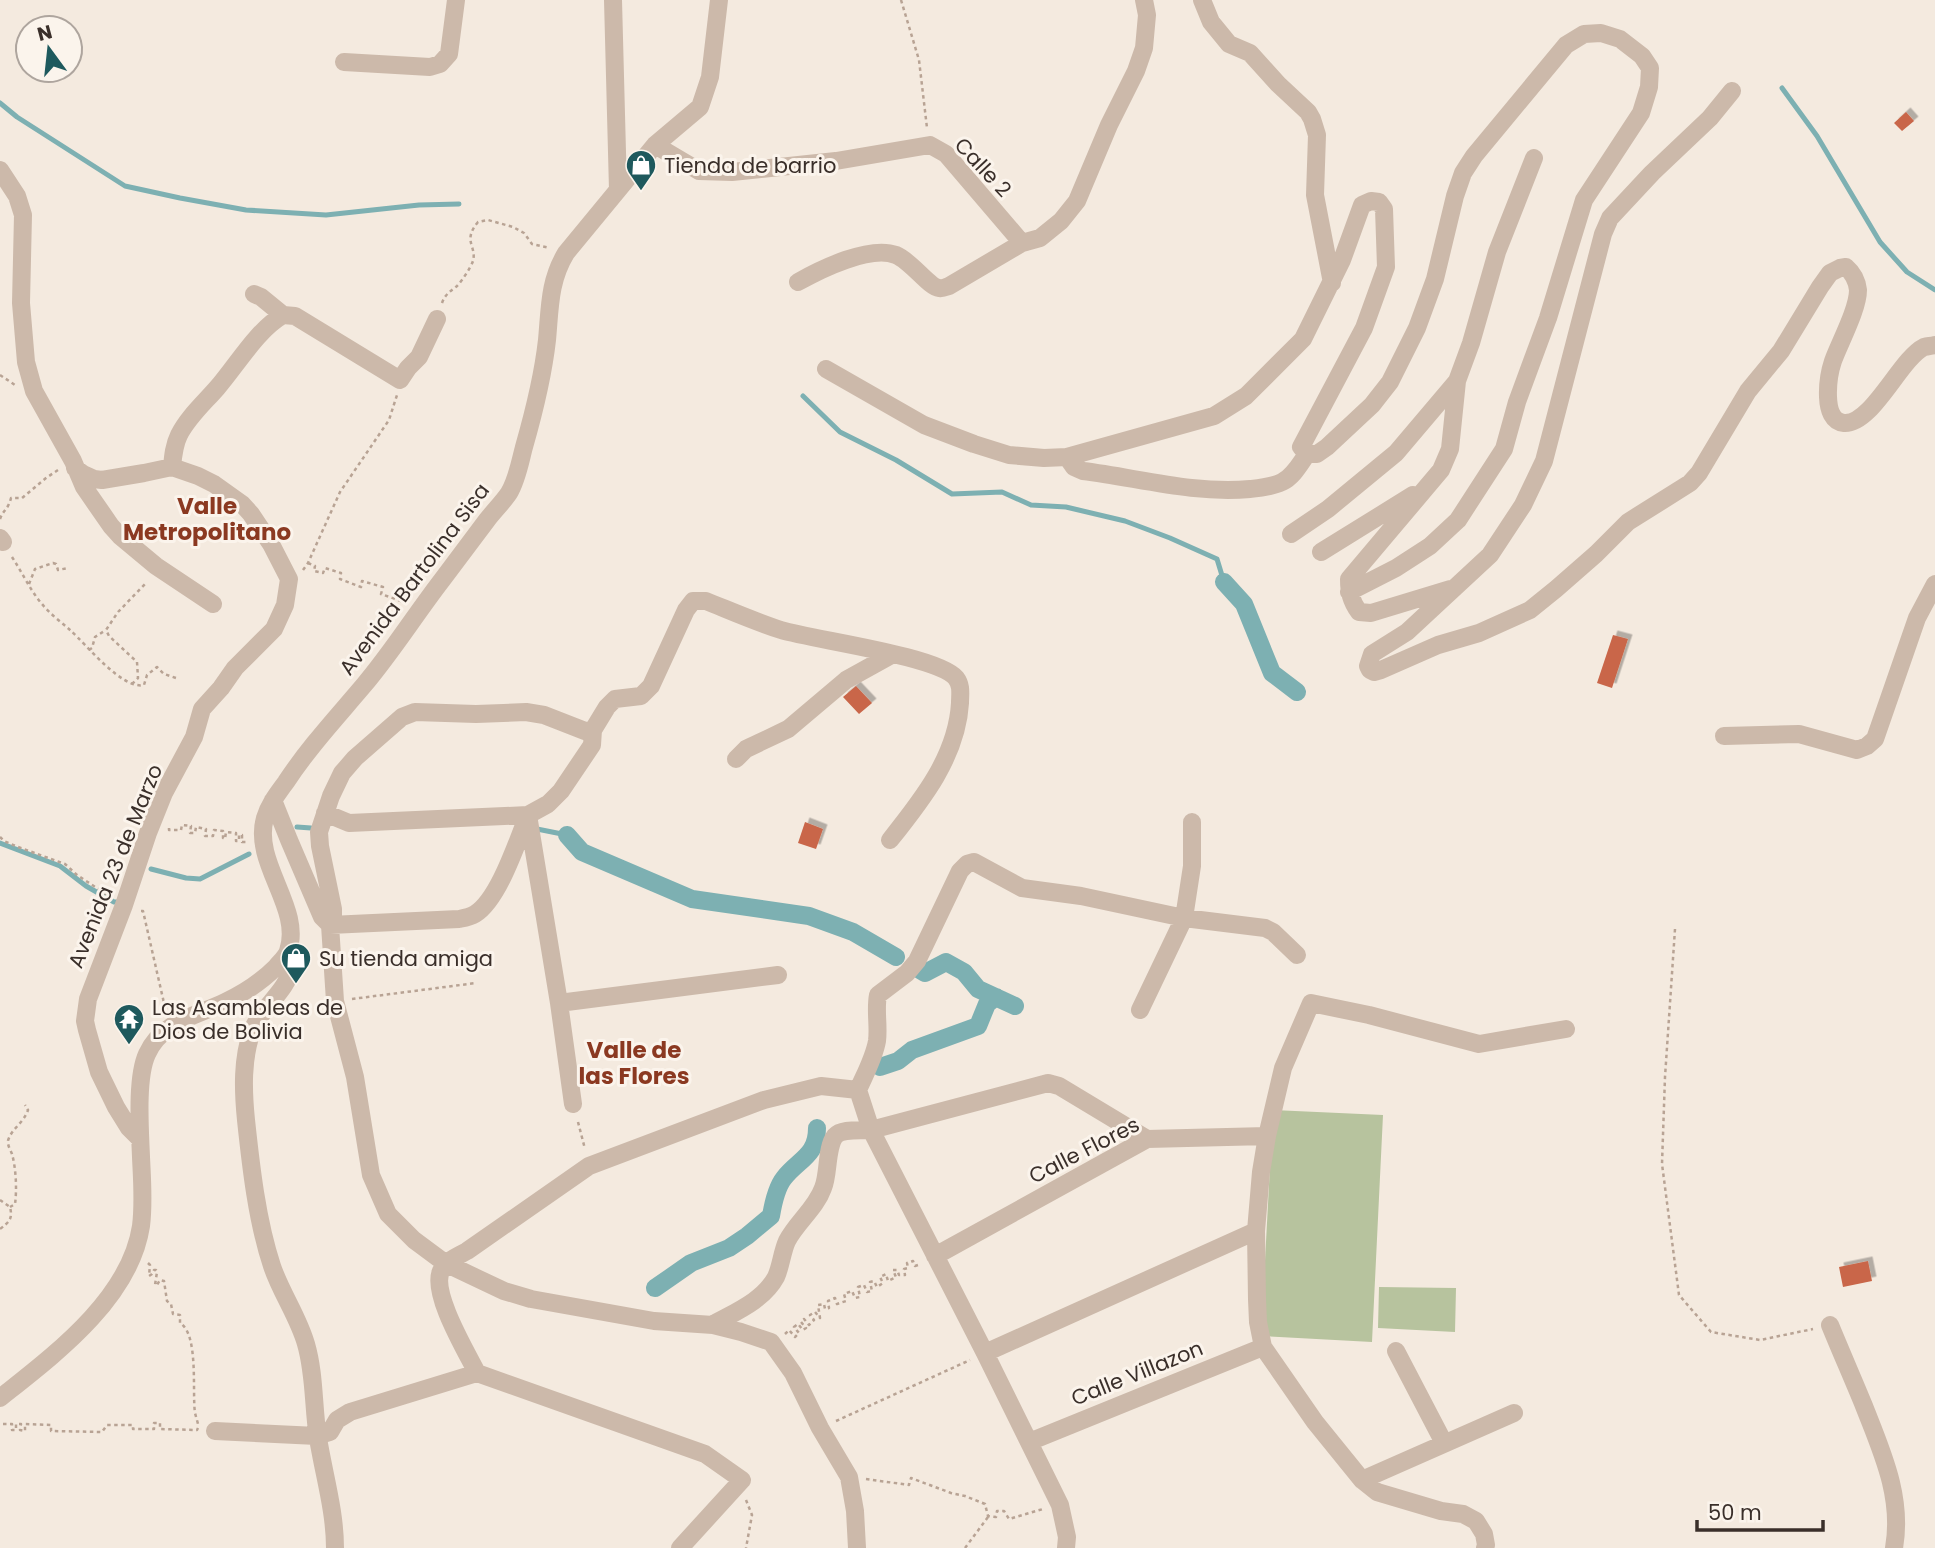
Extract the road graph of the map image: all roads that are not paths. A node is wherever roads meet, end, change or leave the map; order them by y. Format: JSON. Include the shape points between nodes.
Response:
{"nodes":[{"id":1,"x":456,"y":0,"type":"edge"},
{"id":2,"x":613,"y":0,"type":"edge"},
{"id":3,"x":719,"y":0,"type":"edge"},
{"id":4,"x":1144,"y":0,"type":"edge"},
{"id":5,"x":1202,"y":0,"type":"edge"},
{"id":6,"x":344,"y":62,"type":"dead end"},
{"id":7,"x":1732,"y":91,"type":"dead end"},
{"id":8,"x":655,"y":145,"type":"junction"},
{"id":9,"x":1534,"y":159,"type":"dead end"},
{"id":10,"x":0,"y":170,"type":"edge"},
{"id":11,"x":618,"y":190,"type":"junction"},
{"id":12,"x":1022,"y":243,"type":"junction"},
{"id":13,"x":798,"y":282,"type":"dead end"},
{"id":14,"x":1332,"y":283,"type":"junction"},
{"id":15,"x":254,"y":294,"type":"dead end"},
{"id":16,"x":283,"y":315,"type":"junction"},
{"id":17,"x":437,"y":319,"type":"road end"},
{"id":18,"x":1935,"y":345,"type":"edge"},
{"id":19,"x":826,"y":369,"type":"dead end"},
{"id":20,"x":1457,"y":381,"type":"junction"},
{"id":21,"x":1307,"y":454,"type":"junction"},
{"id":22,"x":1067,"y":457,"type":"junction"},
{"id":23,"x":74,"y":464,"type":"junction"},
{"id":24,"x":172,"y":467,"type":"junction"},
{"id":25,"x":1427,"y":486,"type":"junction"},
{"id":26,"x":1292,"y":534,"type":"dead end"},
{"id":27,"x":1321,"y":552,"type":"dead end"},
{"id":28,"x":1935,"y":584,"type":"edge"},
{"id":29,"x":1456,"y":587,"type":"junction"},
{"id":30,"x":1349,"y":592,"type":"junction"},
{"id":31,"x":213,"y":604,"type":"dead end"},
{"id":32,"x":893,"y":654,"type":"junction"},
{"id":33,"x":593,"y":730,"type":"junction"},
{"id":34,"x":1724,"y":736,"type":"dead end"},
{"id":35,"x":736,"y":759,"type":"dead end"},
{"id":36,"x":274,"y":800,"type":"junction"},
{"id":37,"x":325,"y":813,"type":"junction"},
{"id":38,"x":528,"y":815,"type":"junction"},
{"id":39,"x":1192,"y":822,"type":"dead end"},
{"id":40,"x":890,"y":840,"type":"dead end"},
{"id":41,"x":1184,"y":918,"type":"junction"},
{"id":42,"x":330,"y":925,"type":"junction"},
{"id":43,"x":288,"y":953,"type":"junction"},
{"id":44,"x":1297,"y":955,"type":"dead end"},
{"id":45,"x":778,"y":975,"type":"dead end"},
{"id":46,"x":559,"y":1003,"type":"junction"},
{"id":47,"x":1140,"y":1010,"type":"dead end"},
{"id":48,"x":1566,"y":1029,"type":"dead end"},
{"id":49,"x":858,"y":1090,"type":"junction"},
{"id":50,"x":573,"y":1104,"type":"road end"},
{"id":51,"x":872,"y":1130,"type":"junction"},
{"id":52,"x":1267,"y":1136,"type":"junction"},
{"id":53,"x":140,"y":1139,"type":"junction"},
{"id":54,"x":1147,"y":1139,"type":"junction"},
{"id":55,"x":1256,"y":1231,"type":"junction"},
{"id":56,"x":933,"y":1252,"type":"junction"},
{"id":57,"x":445,"y":1263,"type":"junction"},
{"id":58,"x":712,"y":1325,"type":"junction"},
{"id":59,"x":1830,"y":1325,"type":"road end"},
{"id":60,"x":1263,"y":1347,"type":"junction"},
{"id":61,"x":1396,"y":1351,"type":"dead end"},
{"id":62,"x":985,"y":1353,"type":"junction"},
{"id":63,"x":477,"y":1373,"type":"junction"},
{"id":64,"x":0,"y":1398,"type":"edge"},
{"id":65,"x":1514,"y":1413,"type":"dead end"},
{"id":66,"x":206,"y":1427,"type":"road end"},
{"id":67,"x":317,"y":1436,"type":"junction"},
{"id":68,"x":1029,"y":1442,"type":"junction"},
{"id":69,"x":1444,"y":1443,"type":"junction"},
{"id":70,"x":1362,"y":1480,"type":"junction"},
{"id":71,"x":335,"y":1548,"type":"edge"},
{"id":72,"x":680,"y":1548,"type":"edge"},
{"id":73,"x":857,"y":1548,"type":"edge"},
{"id":74,"x":1066,"y":1548,"type":"edge"},
{"id":75,"x":1485,"y":1548,"type":"edge"},
{"id":76,"x":1894,"y":1548,"type":"edge"}],
"edges":[{"from":1,"to":6,"type":"street","via":[[449,54],[440,64]]},
{"from":2,"to":11,"type":"street"},
{"from":3,"to":8,"type":"street","name":"Avenida Bartolina Sisa","via":[[710,77],[700,107]]},
{"from":4,"to":12,"type":"street","via":[[1144,48],[1077,201],[1040,238]]},
{"from":5,"to":14,"type":"street","via":[[1211,22],[1229,44],[1250,53],[1312,119],[1317,135],[1315,195]]},
{"from":7,"to":29,"type":"street","via":[[1610,218],[1544,461],[1523,505],[1490,555]]},
{"from":8,"to":11,"type":"street","name":"Avenida Bartolina Sisa"},
{"from":8,"to":12,"type":"street","name":"Calle 2","via":[[699,171],[732,172],[930,145],[946,154]]},
{"from":9,"to":20,"type":"street","via":[[1497,252]]},
{"from":10,"to":23,"type":"street","via":[[23,215],[20,287],[26,362],[34,391]]},
{"from":11,"to":36,"type":"street","name":"Avenida Bartolina Sisa","via":[[557,268],[549,300],[543,373],[509,492],[391,651],[303,755]]},
{"from":12,"to":13,"type":"street","via":[[941,289],[894,254],[845,260]]},
{"from":14,"to":21,"type":"street","via":[[1362,205],[1380,202],[1386,267],[1364,328],[1301,447]]},
{"from":14,"to":22,"type":"street","via":[[1303,339],[1246,396],[1214,416]]},
{"from":15,"to":16,"type":"street"},
{"from":16,"to":17,"type":"street","via":[[295,316],[400,380],[419,357]]},
{"from":16,"to":24,"type":"street","via":[[264,330],[187,422],[174,447]]},
{"from":18,"to":29,"type":"street","via":[[1924,347],[1863,416],[1852,423],[1835,419],[1827,397],[1832,364],[1858,293],[1853,273],[1840,268],[1820,287],[1690,483],[1628,522],[1530,610],[1381,670],[1370,670],[1372,654],[1407,632]]},
{"from":19,"to":22,"type":"street","via":[[924,425],[961,439],[1009,455]]},
{"from":20,"to":25,"type":"street","via":[[1450,449]]},
{"from":20,"to":26,"type":"street","via":[[1396,453]]},
{"from":21,"to":22,"type":"street","via":[[1283,482],[1231,491],[1083,471]]},
{"from":21,"to":30,"type":"street","via":[[1327,447],[1390,382],[1436,279],[1463,173],[1566,45],[1584,34],[1601,33],[1620,39],[1642,56],[1650,68],[1641,113],[1584,200],[1504,449],[1458,520],[1430,546]]},
{"from":23,"to":24,"type":"street","via":[[83,474],[102,480]]},
{"from":23,"to":31,"type":"street","via":[[111,526],[161,569]]},
{"from":24,"to":53,"type":"street","name":"Avenida 23 de Marzo","via":[[214,484],[242,504],[289,579],[285,605],[274,629],[202,709],[194,737],[148,832],[88,999],[86,1030],[99,1072],[116,1107]]},
{"from":25,"to":27,"type":"street"},
{"from":25,"to":30,"type":"street","via":[[1356,569],[1349,579]]},
{"from":28,"to":34,"type":"street","via":[[1917,618],[1875,739],[1867,747],[1857,750],[1799,734]]},
{"from":29,"to":30,"type":"street","via":[[1371,614],[1359,612]]},
{"from":32,"to":33,"type":"street","via":[[782,630],[706,601],[693,601],[651,686],[641,696],[615,699]]},
{"from":32,"to":35,"type":"street","via":[[846,680],[788,729],[746,749]]},
{"from":32,"to":40,"type":"street","via":[[941,669],[955,676],[961,687],[948,753],[919,804]]},
{"from":33,"to":37,"type":"street","via":[[526,712],[415,712],[402,717],[355,758],[342,773]]},
{"from":33,"to":38,"type":"street","via":[[592,745],[561,791]]},
{"from":36,"to":42,"type":"street","via":[[322,917]]},
{"from":36,"to":43,"type":"street","name":"Avenida Bartolina Sisa","via":[[266,816],[264,837],[289,920]]},
{"from":37,"to":38,"type":"street","via":[[349,823]]},
{"from":37,"to":42,"type":"street","via":[[319,832],[333,909]]},
{"from":38,"to":42,"type":"street","via":[[501,880],[473,916]]},
{"from":38,"to":46,"type":"street"},
{"from":39,"to":41,"type":"street","via":[[1192,866]]},
{"from":41,"to":44,"type":"street","via":[[1265,928]]},
{"from":41,"to":47,"type":"street"},
{"from":41,"to":49,"type":"street","via":[[1022,888],[974,862],[967,864],[917,961],[878,995],[877,1040]]},
{"from":42,"to":57,"type":"street","via":[[335,1001],[355,1077],[371,1175],[388,1214]]},
{"from":43,"to":53,"type":"street","via":[[261,981],[175,1024],[152,1045],[142,1075]]},
{"from":43,"to":67,"type":"street","name":"Avenida Bartolina Sisa","via":[[289,976],[252,1029],[244,1074],[246,1118],[260,1220],[273,1267],[312,1366]]},
{"from":45,"to":46,"type":"street"},
{"from":46,"to":50,"type":"street"},
{"from":48,"to":52,"type":"street","via":[[1479,1044],[1311,1003],[1283,1068]]},
{"from":49,"to":51,"type":"street"},
{"from":49,"to":57,"type":"street","via":[[821,1086],[764,1100],[589,1166]]},
{"from":51,"to":54,"type":"street","via":[[1048,1083]]},
{"from":51,"to":56,"type":"street"},
{"from":51,"to":58,"type":"street","via":[[836,1135],[824,1187],[786,1242],[776,1276],[766,1291]]},
{"from":52,"to":54,"type":"street","name":"Calle Flores"},
{"from":52,"to":55,"type":"street"},
{"from":53,"to":64,"type":"street","via":[[141,1228],[119,1282],[84,1327]]},
{"from":54,"to":56,"type":"street","name":"Calle Flores"},
{"from":55,"to":60,"type":"street","via":[[1257,1310]]},
{"from":55,"to":62,"type":"street"},
{"from":56,"to":62,"type":"street"},
{"from":57,"to":58,"type":"street","via":[[504,1292],[531,1299],[654,1321]]},
{"from":57,"to":63,"type":"street","via":[[438,1284],[443,1303]]},
{"from":58,"to":73,"type":"street","via":[[771,1342],[793,1373],[849,1477]]},
{"from":59,"to":76,"type":"street","via":[[1892,1483]]},
{"from":60,"to":68,"type":"street","name":"Calle Villazon"},
{"from":60,"to":70,"type":"street"},
{"from":61,"to":69,"type":"street"},
{"from":62,"to":68,"type":"street"},
{"from":63,"to":67,"type":"street","via":[[351,1412],[337,1420],[330,1432]]},
{"from":63,"to":72,"type":"street","via":[[705,1454],[742,1480]]},
{"from":65,"to":69,"type":"street"},
{"from":66,"to":67,"type":"street"},
{"from":67,"to":71,"type":"street","name":"Avenida Bartolina Sisa"},
{"from":68,"to":74,"type":"street","via":[[1060,1505]]},
{"from":69,"to":70,"type":"street"},
{"from":70,"to":75,"type":"street","via":[[1377,1492],[1476,1521]]}]}
